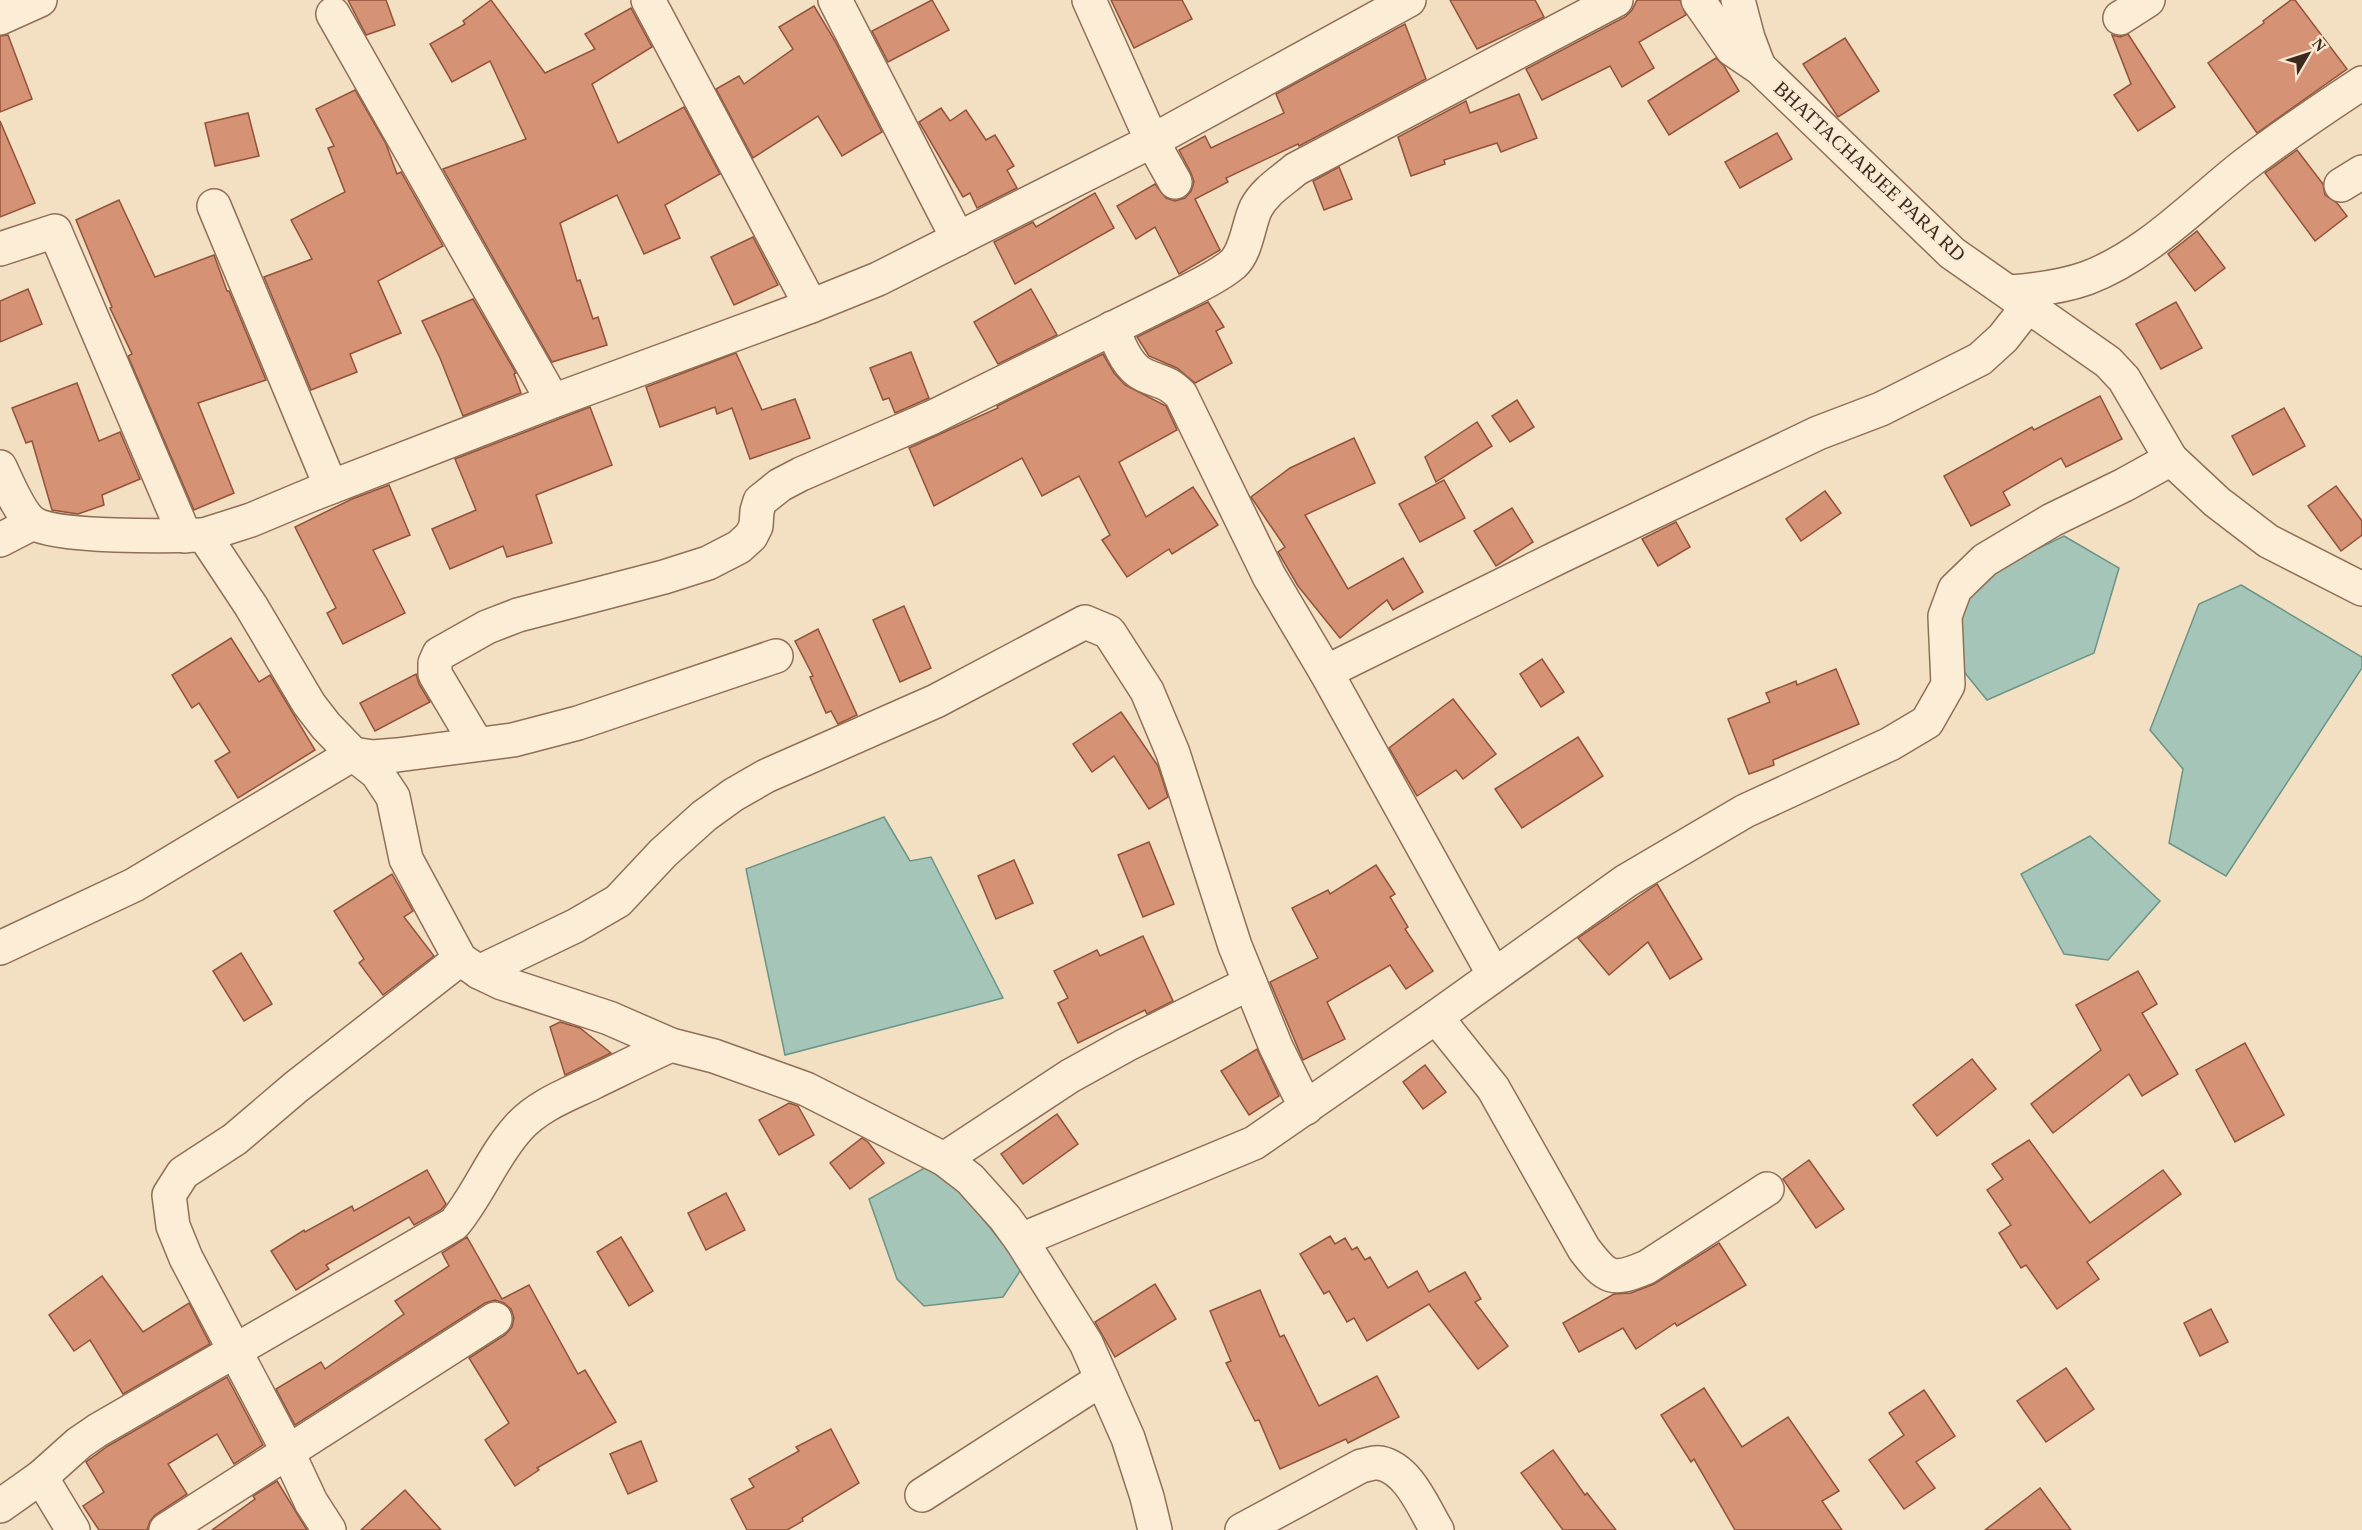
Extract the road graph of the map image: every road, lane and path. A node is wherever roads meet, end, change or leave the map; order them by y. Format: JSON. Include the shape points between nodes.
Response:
{"nodes":[{"id":1,"x":40,"y":0,"type":"edge"},
{"id":2,"x":648,"y":0,"type":"edge"},
{"id":3,"x":835,"y":0,"type":"edge"},
{"id":4,"x":1089,"y":0,"type":"edge"},
{"id":5,"x":1409,"y":0,"type":"edge"},
{"id":6,"x":1616,"y":0,"type":"edge"},
{"id":7,"x":1698,"y":0,"type":"edge"},
{"id":8,"x":1737,"y":0,"type":"edge"},
{"id":9,"x":2148,"y":0,"type":"edge"},
{"id":10,"x":1366,"y":11,"type":"edge"},
{"id":11,"x":333,"y":14,"type":"dead end"},
{"id":12,"x":0,"y":18,"type":"edge"},
{"id":13,"x":2120,"y":18,"type":"dead end"},
{"id":14,"x":1760,"y":68,"type":"junction"},
{"id":15,"x":2362,"y":83,"type":"edge"},
{"id":16,"x":1152,"y":141,"type":"junction"},
{"id":17,"x":1175,"y":182,"type":"dead end"},
{"id":18,"x":214,"y":206,"type":"dead end"},
{"id":19,"x":958,"y":239,"type":"junction"},
{"id":20,"x":0,"y":249,"type":"edge"},
{"id":21,"x":2019,"y":298,"type":"junction"},
{"id":22,"x":811,"y":306,"type":"junction"},
{"id":23,"x":1112,"y":328,"type":"junction"},
{"id":24,"x":553,"y":401,"type":"junction"},
{"id":25,"x":2171,"y":459,"type":"junction"},
{"id":26,"x":0,"y":467,"type":"edge"},
{"id":27,"x":331,"y":487,"type":"junction"},
{"id":28,"x":33,"y":523,"type":"junction"},
{"id":29,"x":195,"y":535,"type":"junction"},
{"id":30,"x":0,"y":540,"type":"edge"},
{"id":31,"x":2360,"y":586,"type":"edge"},
{"id":32,"x":776,"y":656,"type":"dead end"},
{"id":33,"x":1326,"y":672,"type":"junction"},
{"id":34,"x":476,"y":743,"type":"junction"},
{"id":35,"x":353,"y":754,"type":"junction"},
{"id":36,"x":0,"y":948,"type":"edge"},
{"id":37,"x":469,"y":965,"type":"junction"},
{"id":38,"x":1494,"y":975,"type":"junction"},
{"id":39,"x":1250,"y":983,"type":"junction"},
{"id":40,"x":1436,"y":1017,"type":"junction"},
{"id":41,"x":671,"y":1045,"type":"junction"},
{"id":42,"x":1306,"y":1108,"type":"junction"},
{"id":43,"x":944,"y":1159,"type":"junction"},
{"id":44,"x":1767,"y":1189,"type":"dead end"},
{"id":45,"x":1021,"y":1240,"type":"junction"},
{"id":46,"x":495,"y":1319,"type":"dead end"},
{"id":47,"x":234,"y":1351,"type":"junction"},
{"id":48,"x":1102,"y":1379,"type":"junction"},
{"id":49,"x":288,"y":1451,"type":"junction"},
{"id":50,"x":41,"y":1477,"type":"junction"},
{"id":51,"x":922,"y":1495,"type":"dead end"},
{"id":52,"x":0,"y":1506,"type":"edge"},
{"id":53,"x":73,"y":1530,"type":"edge"},
{"id":54,"x":166,"y":1530,"type":"edge"},
{"id":55,"x":329,"y":1530,"type":"edge"},
{"id":56,"x":1155,"y":1530,"type":"edge"},
{"id":57,"x":1242,"y":1530,"type":"edge"},
{"id":58,"x":1437,"y":1530,"type":"edge"}],
"edges":[{"from":1,"to":12,"type":"street"},
{"from":2,"to":22,"type":"street"},
{"from":3,"to":19,"type":"street"},
{"from":4,"to":16,"type":"street"},
{"from":5,"to":10,"type":"street"},
{"from":6,"to":23,"type":"street","via":[[1296,169],[1268,192],[1257,207],[1234,263]]},
{"from":7,"to":14,"type":"street","name":"BHATTACHARJEE PARA RD","via":[[1732,49]]},
{"from":8,"to":14,"type":"street","name":"BHATTACHARJEE PARA RD"},
{"from":9,"to":13,"type":"street"},
{"from":10,"to":16,"type":"street"},
{"from":11,"to":24,"type":"street"},
{"from":14,"to":21,"type":"street","name":"BHATTACHARJEE PARA RD","via":[[1952,253]]},
{"from":15,"to":21,"type":"street","via":[[2279,138],[2154,240],[2121,262],[2087,278]]},
{"from":16,"to":17,"type":"street"},
{"from":16,"to":19,"type":"street"},
{"from":18,"to":27,"type":"street"},
{"from":19,"to":22,"type":"street","via":[[878,279]]},
{"from":20,"to":29,"type":"street","via":[[55,231]]},
{"from":21,"to":25,"type":"street","name":"BHATTACHARJEE PARA RD","via":[[2108,362],[2124,379]]},
{"from":21,"to":33,"type":"street","via":[[2003,338],[1980,359],[1881,409],[1818,433]]},
{"from":22,"to":24,"type":"street"},
{"from":23,"to":33,"type":"street","via":[[1123,351],[1143,374],[1171,385],[1181,395],[1269,576]]},
{"from":23,"to":34,"type":"street","via":[[933,417],[780,485],[760,501],[751,536],[708,563],[518,615],[449,647],[439,654],[435,674]]},
{"from":24,"to":27,"type":"street"},
{"from":25,"to":31,"type":"street","name":"BHATTACHARJEE PARA RD","via":[[2217,502],[2268,541]]},
{"from":25,"to":38,"type":"street","via":[[2023,537],[1985,560],[1955,589],[1946,616],[1948,685],[1927,723],[1745,811],[1636,875]]},
{"from":26,"to":28,"type":"street"},
{"from":27,"to":29,"type":"street","via":[[251,520]]},
{"from":28,"to":29,"type":"street","via":[[51,529],[111,534]]},
{"from":28,"to":30,"type":"street"},
{"from":29,"to":35,"type":"street","via":[[251,606],[309,704]]},
{"from":32,"to":34,"type":"street","via":[[578,723],[513,740]]},
{"from":33,"to":38,"type":"street"},
{"from":34,"to":35,"type":"street","via":[[397,755]]},
{"from":35,"to":36,"type":"street","via":[[134,885]]},
{"from":35,"to":37,"type":"street","via":[[377,773],[393,797],[406,859]]},
{"from":37,"to":39,"type":"street","via":[[575,926],[618,901],[704,816],[766,776],[936,701],[1085,622],[1109,632],[1147,691],[1173,753]]},
{"from":37,"to":41,"type":"street","via":[[502,983],[609,1018]]},
{"from":37,"to":47,"type":"street","via":[[296,1087],[235,1139],[183,1173],[169,1195],[173,1226],[186,1258]]},
{"from":38,"to":40,"type":"street"},
{"from":39,"to":42,"type":"street"},
{"from":39,"to":43,"type":"street","via":[[1070,1076]]},
{"from":40,"to":42,"type":"street"},
{"from":40,"to":44,"type":"street","via":[[1493,1088],[1578,1239],[1600,1270],[1614,1277],[1647,1267]]},
{"from":41,"to":43,"type":"street","via":[[806,1089]]},
{"from":41,"to":47,"type":"street","via":[[540,1109],[519,1126],[495,1158],[469,1207],[454,1224]]},
{"from":42,"to":45,"type":"street","via":[[1254,1143]]},
{"from":43,"to":45,"type":"street","via":[[989,1198]]},
{"from":45,"to":48,"type":"street","via":[[1086,1343]]},
{"from":46,"to":49,"type":"street"},
{"from":47,"to":49,"type":"street"},
{"from":47,"to":50,"type":"street","via":[[98,1430]]},
{"from":48,"to":51,"type":"street"},
{"from":48,"to":56,"type":"street","via":[[1128,1438]]},
{"from":49,"to":54,"type":"street"},
{"from":49,"to":55,"type":"street","via":[[311,1502]]},
{"from":50,"to":52,"type":"street"},
{"from":50,"to":53,"type":"street"},
{"from":57,"to":58,"type":"street","via":[[1361,1466],[1377,1462],[1406,1478]]}]}
